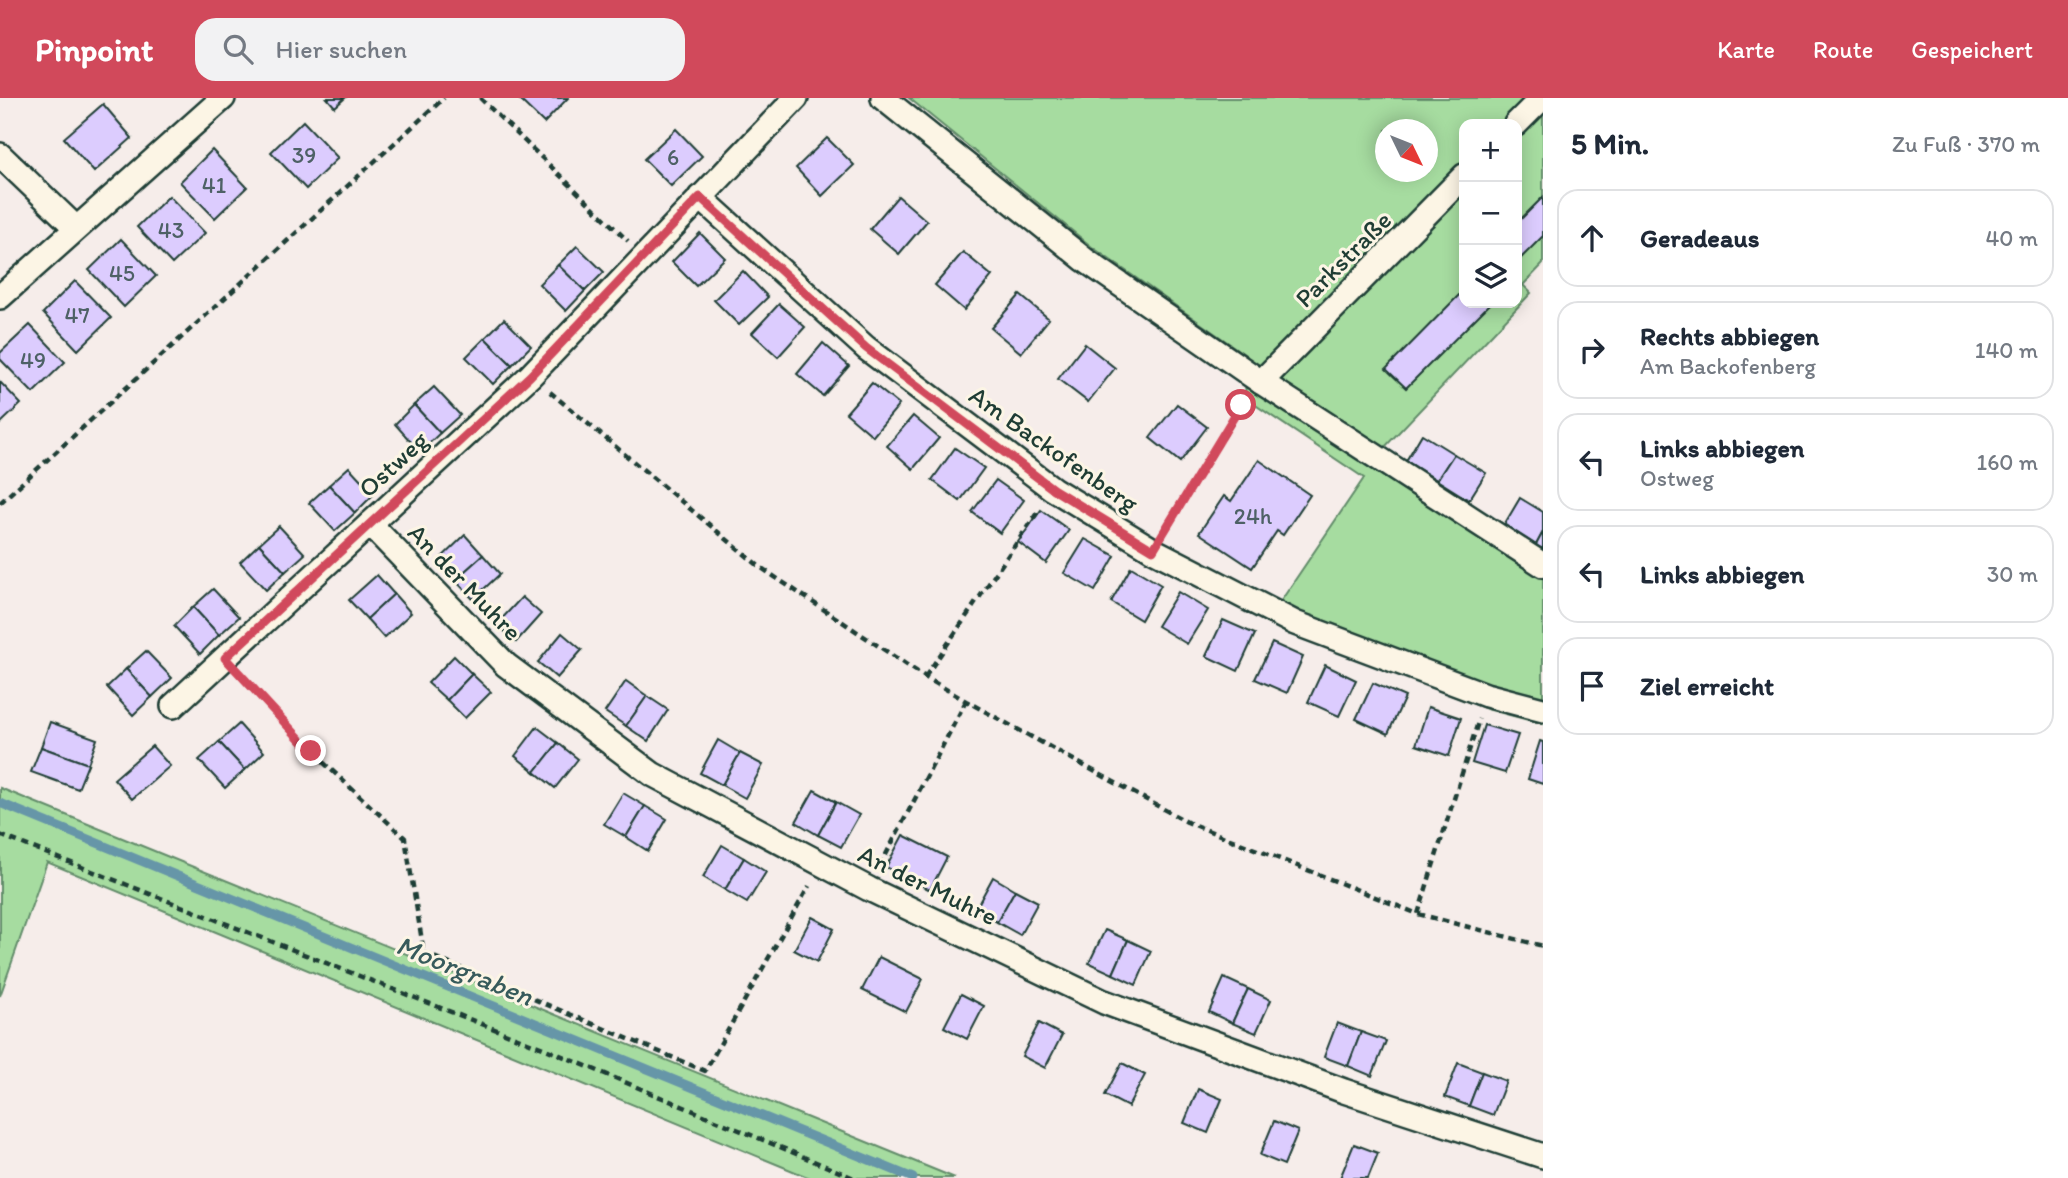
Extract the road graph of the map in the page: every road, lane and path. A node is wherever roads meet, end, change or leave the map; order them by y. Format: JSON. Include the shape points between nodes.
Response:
{"nodes":[{"id":1,"x":223,"y":98,"type":"edge"},
{"id":2,"x":444,"y":98,"type":"edge"},
{"id":3,"x":480,"y":98,"type":"edge"},
{"id":4,"x":796,"y":98,"type":"edge"},
{"id":5,"x":883,"y":98,"type":"edge"},
{"id":6,"x":1542,"y":98,"type":"edge"},
{"id":7,"x":1521,"y":119,"type":"edge"},
{"id":8,"x":0,"y":155,"type":"edge"},
{"id":9,"x":1459,"y":181,"type":"edge"},
{"id":10,"x":700,"y":197,"type":"junction"},
{"id":11,"x":75,"y":227,"type":"junction"},
{"id":12,"x":644,"y":256,"type":"junction"},
{"id":13,"x":0,"y":297,"type":"edge"},
{"id":14,"x":530,"y":376,"type":"junction"},
{"id":15,"x":1261,"y":382,"type":"junction"},
{"id":16,"x":1053,"y":489,"type":"junction"},
{"id":17,"x":0,"y":503,"type":"edge"},
{"id":18,"x":370,"y":524,"type":"junction"},
{"id":19,"x":1153,"y":550,"type":"junction"},
{"id":20,"x":1543,"y":565,"type":"edge"},
{"id":21,"x":225,"y":658,"type":"junction"},
{"id":22,"x":925,"y":677,"type":"junction"},
{"id":23,"x":1486,"y":695,"type":"junction"},
{"id":24,"x":966,"y":701,"type":"junction"},
{"id":25,"x":173,"y":706,"type":"dead end"},
{"id":26,"x":1543,"y":710,"type":"edge"},
{"id":27,"x":0,"y":835,"type":"edge"},
{"id":28,"x":821,"y":864,"type":"junction"},
{"id":29,"x":869,"y":889,"type":"junction"},
{"id":30,"x":1418,"y":914,"type":"junction"},
{"id":31,"x":1543,"y":946,"type":"edge"},
{"id":32,"x":1543,"y":1156,"type":"edge"},
{"id":33,"x":854,"y":1178,"type":"edge"}],
"edges":[{"from":1,"to":11,"type":"street"},
{"from":2,"to":17,"type":"path"},
{"from":3,"to":12,"type":"path"},
{"from":4,"to":10,"type":"street","name":"Ostweg"},
{"from":5,"to":15,"type":"street","via":[[1085,260]]},
{"from":6,"to":7,"type":"street"},
{"from":8,"to":11,"type":"street"},
{"from":9,"to":15,"type":"street","name":"Parkstraße"},
{"from":10,"to":12,"type":"street","name":"Ostweg"},
{"from":10,"to":16,"type":"street","name":"Am Backofenberg","via":[[866,348]]},
{"from":11,"to":13,"type":"street"},
{"from":12,"to":14,"type":"street","name":"Ostweg"},
{"from":14,"to":18,"type":"street","name":"Ostweg"},
{"from":14,"to":22,"type":"path","via":[[760,567]]},
{"from":15,"to":19,"type":"path","via":[[1241,405]]},
{"from":15,"to":20,"type":"street"},
{"from":16,"to":19,"type":"street","name":"Am Backofenberg"},
{"from":16,"to":22,"type":"path"},
{"from":18,"to":21,"type":"street","name":"Ostweg"},
{"from":18,"to":28,"type":"street","name":"An der Muhre","via":[[506,665],[652,774]]},
{"from":19,"to":23,"type":"street","name":"Am Backofenberg","via":[[1294,623]]},
{"from":21,"to":25,"type":"street","name":"Ostweg"},
{"from":21,"to":28,"type":"path","via":[[311,751],[405,838],[424,953],[705,1071]]},
{"from":22,"to":24,"type":"path"},
{"from":23,"to":26,"type":"street","name":"Am Backofenberg"},
{"from":23,"to":30,"type":"path"},
{"from":24,"to":29,"type":"path"},
{"from":24,"to":30,"type":"path","via":[[1187,822]]},
{"from":27,"to":33,"type":"path","via":[[548,1050]]},
{"from":28,"to":29,"type":"street","name":"An der Muhre"},
{"from":29,"to":32,"type":"street","name":"An der Muhre","via":[[1104,1002],[1343,1091]]},
{"from":30,"to":31,"type":"path"}]}
